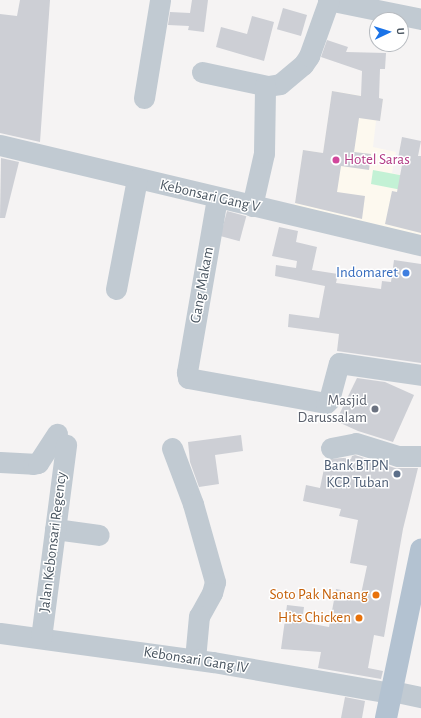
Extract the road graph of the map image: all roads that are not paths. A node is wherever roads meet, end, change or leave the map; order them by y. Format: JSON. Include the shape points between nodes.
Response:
{"nodes":[{"id":1,"x":160,"y":0,"type":"edge"},
{"id":2,"x":328,"y":0,"type":"edge"},
{"id":3,"x":421,"y":19,"type":"edge"},
{"id":4,"x":202,"y":72,"type":"dead end"},
{"id":5,"x":265,"y":86,"type":"junction"},
{"id":6,"x":144,"y":98,"type":"dead end"},
{"id":7,"x":0,"y":145,"type":"edge"},
{"id":8,"x":138,"y":179,"type":"junction"},
{"id":9,"x":217,"y":198,"type":"junction"},
{"id":10,"x":252,"y":206,"type":"junction"},
{"id":11,"x":421,"y":245,"type":"edge"},
{"id":12,"x":116,"y":289,"type":"dead end"},
{"id":13,"x":421,"y":375,"type":"edge"},
{"id":14,"x":172,"y":448,"type":"dead end"},
{"id":15,"x":331,"y":448,"type":"dead end"},
{"id":16,"x":421,"y":456,"type":"edge"},
{"id":17,"x":0,"y":462,"type":"edge"},
{"id":18,"x":55,"y":529,"type":"junction"},
{"id":19,"x":99,"y":535,"type":"dead end"},
{"id":20,"x":421,"y":550,"type":"edge"},
{"id":21,"x":0,"y":633,"type":"edge"},
{"id":22,"x":41,"y":638,"type":"junction"},
{"id":23,"x":195,"y":659,"type":"junction"},
{"id":24,"x":391,"y":692,"type":"junction"},
{"id":25,"x":421,"y":697,"type":"edge"},
{"id":26,"x":386,"y":718,"type":"edge"}],
"edges":[{"from":1,"to":6,"type":"street"},
{"from":2,"to":3,"type":"street"},
{"from":2,"to":5,"type":"street","via":[[305,62],[283,82]]},
{"from":4,"to":5,"type":"street"},
{"from":5,"to":10,"type":"street","via":[[264,153]]},
{"from":7,"to":8,"type":"street","name":"Kebonsari Gang V"},
{"from":8,"to":9,"type":"street","name":"Kebonsari Gang V"},
{"from":8,"to":12,"type":"street"},
{"from":9,"to":10,"type":"street","name":"Kebonsari Gang V"},
{"from":9,"to":13,"type":"street","name":"Gang Makam","via":[[187,372],[190,379],[326,403],[339,363]]},
{"from":10,"to":11,"type":"street","name":"Kebonsari Gang V"},
{"from":14,"to":23,"type":"street","via":[[193,504],[216,582],[199,616]]},
{"from":15,"to":16,"type":"street","via":[[356,443],[398,456]]},
{"from":17,"to":18,"type":"street","name":"Jalan Kebonsari Regency","via":[[36,463],[61,439]]},
{"from":18,"to":19,"type":"street"},
{"from":18,"to":22,"type":"street","name":"Jalan Kebonsari Regency"},
{"from":20,"to":24,"type":"main road"},
{"from":21,"to":22,"type":"street","name":"Kebonsari Gang IV"},
{"from":22,"to":23,"type":"street","name":"Kebonsari Gang IV"},
{"from":23,"to":24,"type":"street","name":"Kebonsari Gang IV"},
{"from":24,"to":25,"type":"street","name":"Kebonsari Gang IV"},
{"from":24,"to":26,"type":"main road"}]}
